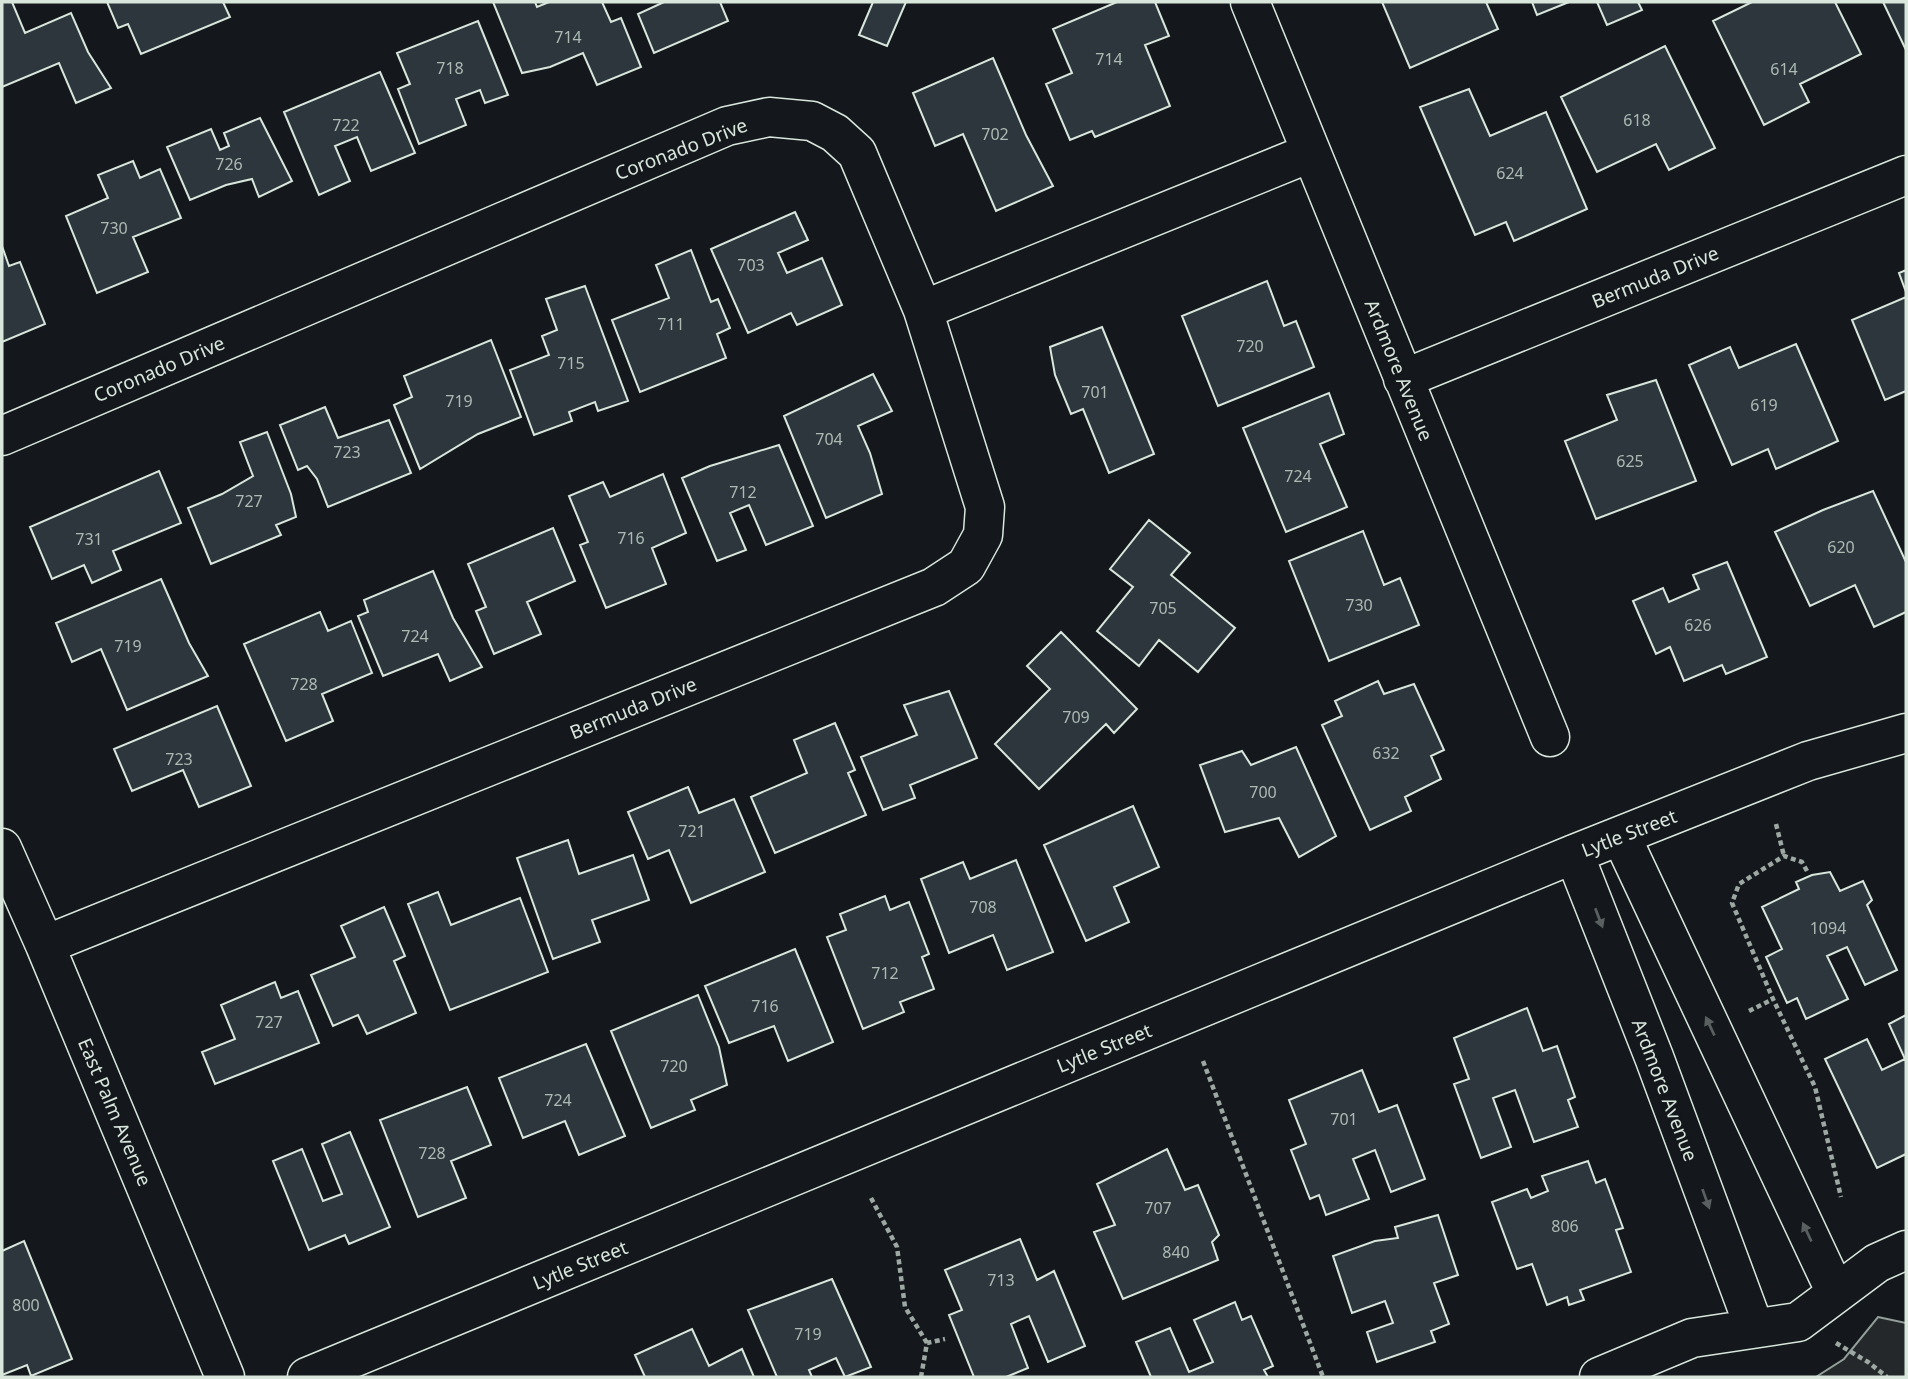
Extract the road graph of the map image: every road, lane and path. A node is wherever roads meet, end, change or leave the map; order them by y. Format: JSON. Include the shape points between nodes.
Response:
{"nodes":[{"id":1,"x":1250,"y":2,"type":"edge"},
{"id":2,"x":1310,"y":153,"type":"junction"},
{"id":3,"x":1906,"y":175,"type":"edge"},
{"id":4,"x":923,"y":310,"type":"junction"},
{"id":5,"x":1403,"y":379,"type":"junction"},
{"id":6,"x":2,"y":436,"type":"edge"},
{"id":7,"x":1906,"y":733,"type":"edge"},
{"id":8,"x":1549,"y":737,"type":"dead end"},
{"id":9,"x":1776,"y":824,"type":"dead end"},
{"id":10,"x":1621,"y":836,"type":"junction"},
{"id":11,"x":2,"y":848,"type":"edge"},
{"id":12,"x":1574,"y":854,"type":"junction"},
{"id":13,"x":1784,"y":856,"type":"junction"},
{"id":14,"x":1807,"y":871,"type":"dead end"},
{"id":15,"x":45,"y":945,"type":"junction"},
{"id":16,"x":1773,"y":999,"type":"junction"},
{"id":17,"x":1742,"y":1014,"type":"dead end"},
{"id":18,"x":1203,"y":1061,"type":"dead end"},
{"id":19,"x":1840,"y":1197,"type":"dead end"},
{"id":20,"x":871,"y":1198,"type":"dead end"},
{"id":21,"x":1906,"y":1250,"type":"edge"},
{"id":22,"x":1836,"y":1293,"type":"junction"},
{"id":23,"x":1798,"y":1322,"type":"junction"},
{"id":24,"x":1754,"y":1327,"type":"junction"},
{"id":25,"x":945,"y":1339,"type":"dead end"},
{"id":26,"x":927,"y":1343,"type":"junction"},
{"id":27,"x":225,"y":1377,"type":"edge"},
{"id":28,"x":307,"y":1377,"type":"edge"},
{"id":29,"x":921,"y":1377,"type":"edge"},
{"id":30,"x":1323,"y":1377,"type":"edge"},
{"id":31,"x":1599,"y":1377,"type":"edge"},
{"id":32,"x":1887,"y":1377,"type":"edge"}],
"edges":[{"from":1,"to":2,"type":"street","name":"Ardmore Avenue"},
{"from":2,"to":4,"type":"street"},
{"from":2,"to":5,"type":"street","name":"Ardmore Avenue"},
{"from":3,"to":5,"type":"street","name":"Bermuda Drive"},
{"from":4,"to":6,"type":"street","name":"Coronado Drive","via":[[857,153],[835,133],[812,121],[769,117],[727,126]]},
{"from":4,"to":15,"type":"street","name":"Bermuda Drive","via":[[985,507],[983,535],[966,566],[934,587]]},
{"from":5,"to":8,"type":"street","name":"Ardmore Avenue"},
{"from":7,"to":10,"type":"street","name":"Lytle Street","via":[[1808,761]]},
{"from":9,"to":13,"type":"path"},
{"from":10,"to":12,"type":"street","name":"Lytle Street"},
{"from":22,"to":10,"type":"street","one_way":true},
{"from":11,"to":15,"type":"street","name":"East Palm Avenue"},
{"from":12,"to":24,"type":"street","name":"Ardmore Avenue","one_way":true},
{"from":12,"to":28,"type":"street","name":"Lytle Street"},
{"from":13,"to":14,"type":"path","via":[[1802,862]]},
{"from":13,"to":16,"type":"path","via":[[1738,884],[1732,903]]},
{"from":15,"to":27,"type":"street","name":"East Palm Avenue"},
{"from":16,"to":17,"type":"path"},
{"from":16,"to":19,"type":"path","via":[[1815,1087]]},
{"from":18,"to":30,"type":"path"},
{"from":20,"to":26,"type":"path","via":[[897,1247],[905,1307]]},
{"from":21,"to":22,"type":"street","via":[[1877,1263]]},
{"from":22,"to":23,"type":"street"},
{"from":23,"to":24,"type":"street"},
{"from":23,"to":32,"type":"path"},
{"from":24,"to":31,"type":"street","via":[[1692,1338]]},
{"from":25,"to":26,"type":"path"},
{"from":26,"to":29,"type":"path"}]}
